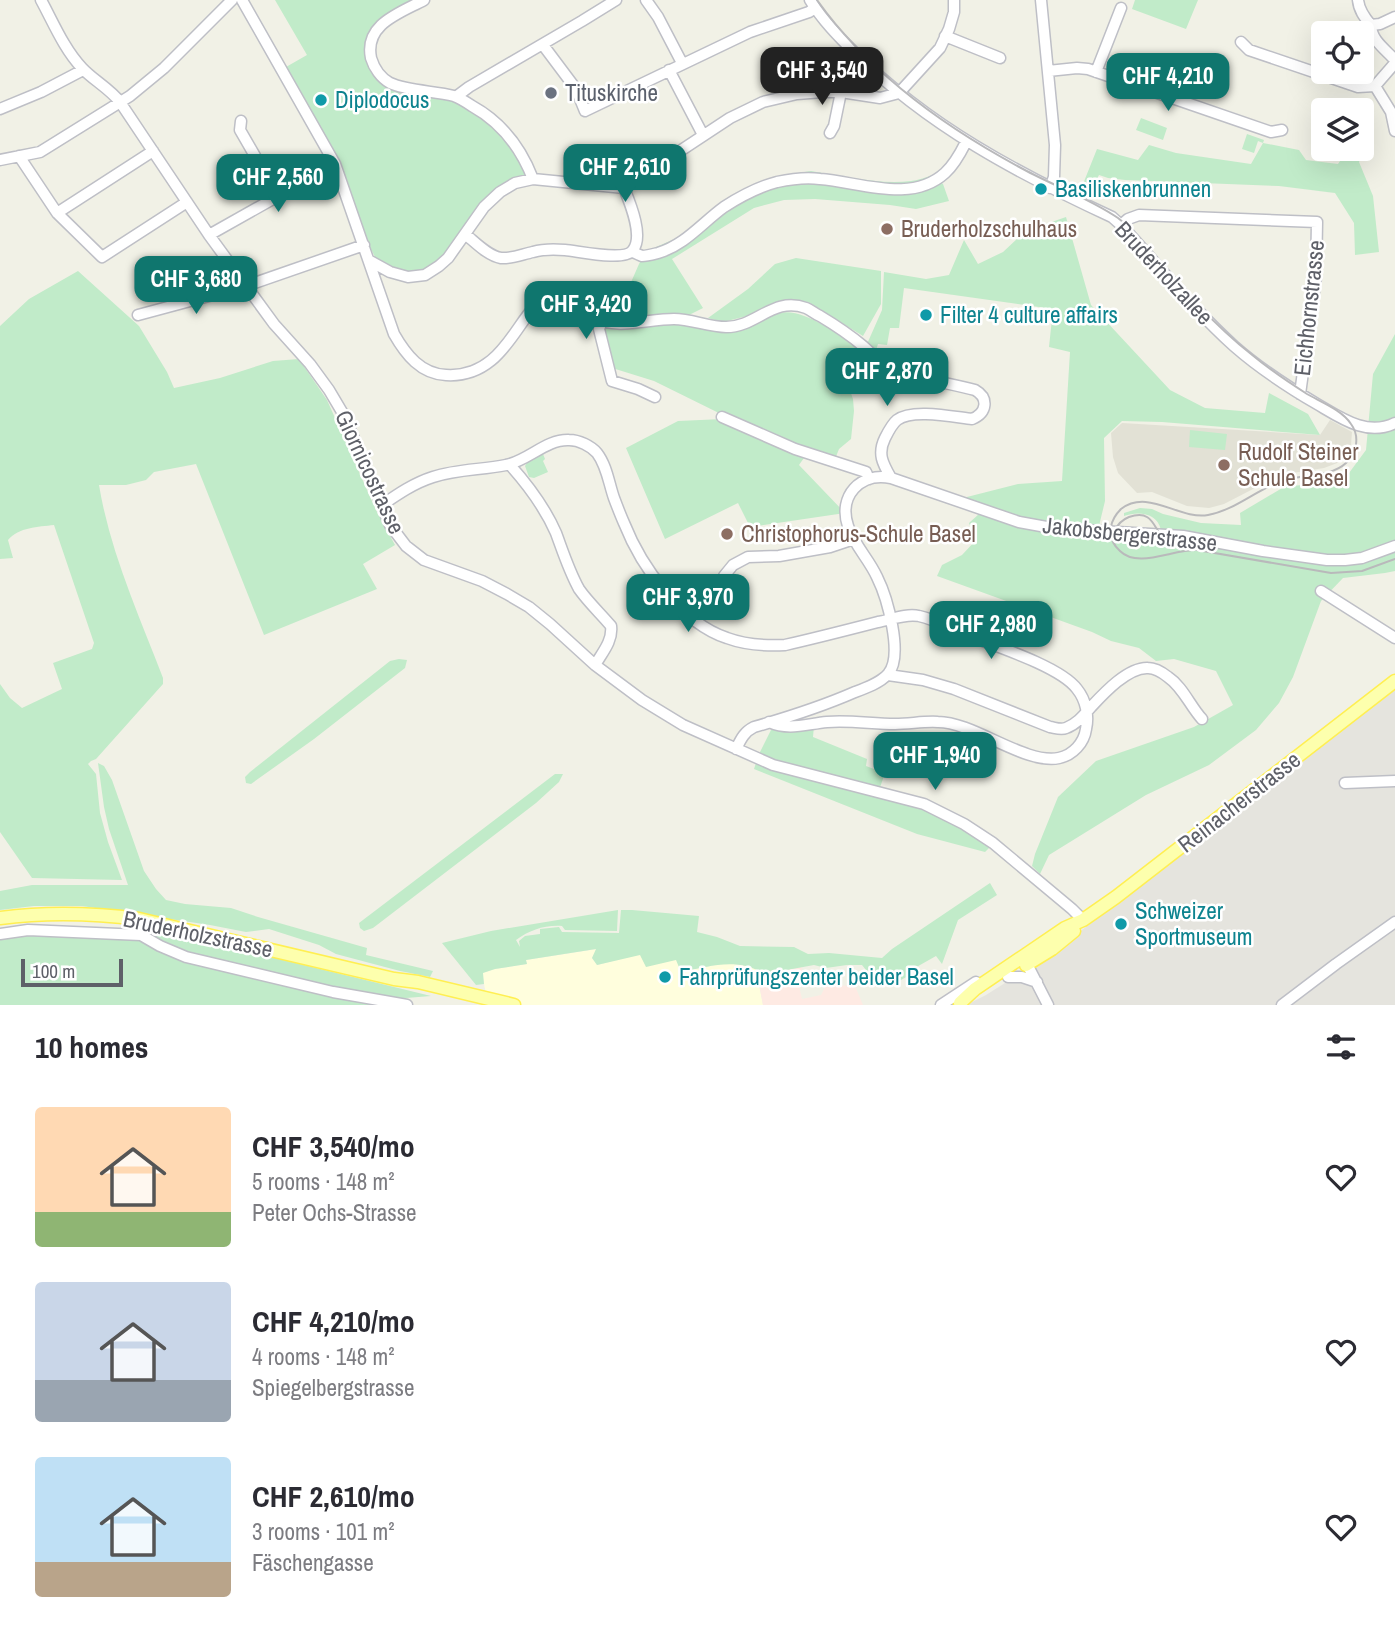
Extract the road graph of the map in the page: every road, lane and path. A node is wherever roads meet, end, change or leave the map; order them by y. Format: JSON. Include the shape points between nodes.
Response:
{"nodes":[{"id":1,"x":41,"y":0,"type":"edge"},
{"id":2,"x":232,"y":0,"type":"edge"},
{"id":3,"x":243,"y":0,"type":"edge"},
{"id":4,"x":424,"y":0,"type":"edge"},
{"id":5,"x":616,"y":0,"type":"edge"},
{"id":6,"x":646,"y":0,"type":"edge"},
{"id":7,"x":954,"y":0,"type":"edge"},
{"id":8,"x":1041,"y":0,"type":"edge"},
{"id":9,"x":1359,"y":0,"type":"edge"},
{"id":10,"x":813,"y":4,"type":"edge"},
{"id":11,"x":1121,"y":8,"type":"dead end"},
{"id":12,"x":1395,"y":17,"type":"edge"},
{"id":13,"x":1368,"y":21,"type":"edge"},
{"id":14,"x":1374,"y":25,"type":"edge"},
{"id":15,"x":945,"y":36,"type":"junction"},
{"id":16,"x":1374,"y":37,"type":"edge"},
{"id":17,"x":1241,"y":42,"type":"dead end"},
{"id":18,"x":543,"y":45,"type":"junction"},
{"id":19,"x":1000,"y":58,"type":"dead end"},
{"id":20,"x":1395,"y":61,"type":"edge"},
{"id":21,"x":682,"y":63,"type":"junction"},
{"id":22,"x":83,"y":70,"type":"junction"},
{"id":23,"x":669,"y":70,"type":"junction"},
{"id":24,"x":1048,"y":71,"type":"junction"},
{"id":25,"x":1096,"y":72,"type":"junction"},
{"id":26,"x":1375,"y":86,"type":"junction"},
{"id":27,"x":841,"y":92,"type":"junction"},
{"id":28,"x":899,"y":93,"type":"junction"},
{"id":29,"x":457,"y":96,"type":"junction"},
{"id":30,"x":120,"y":102,"type":"junction"},
{"id":31,"x":0,"y":109,"type":"edge"},
{"id":32,"x":241,"y":121,"type":"dead end"},
{"id":33,"x":1282,"y":130,"type":"dead end"},
{"id":34,"x":1395,"y":131,"type":"edge"},
{"id":35,"x":830,"y":133,"type":"dead end"},
{"id":36,"x":703,"y":135,"type":"junction"},
{"id":37,"x":967,"y":142,"type":"junction"},
{"id":38,"x":153,"y":151,"type":"junction"},
{"id":39,"x":19,"y":156,"type":"junction"},
{"id":40,"x":0,"y":160,"type":"edge"},
{"id":41,"x":335,"y":164,"type":"junction"},
{"id":42,"x":533,"y":179,"type":"junction"},
{"id":43,"x":624,"y":188,"type":"junction"},
{"id":44,"x":1050,"y":188,"type":"junction"},
{"id":45,"x":278,"y":196,"type":"junction"},
{"id":46,"x":187,"y":202,"type":"junction"},
{"id":47,"x":57,"y":213,"type":"junction"},
{"id":48,"x":1121,"y":225,"type":"junction"},
{"id":49,"x":465,"y":234,"type":"junction"},
{"id":50,"x":209,"y":235,"type":"junction"},
{"id":51,"x":364,"y":245,"type":"junction"},
{"id":52,"x":632,"y":252,"type":"junction"},
{"id":53,"x":370,"y":261,"type":"junction"},
{"id":54,"x":246,"y":286,"type":"junction"},
{"id":55,"x":138,"y":315,"type":"dead end"},
{"id":56,"x":602,"y":321,"type":"junction"},
{"id":57,"x":1300,"y":394,"type":"junction"},
{"id":58,"x":655,"y":397,"type":"dead end"},
{"id":59,"x":722,"y":416,"type":"dead end"},
{"id":60,"x":1395,"y":422,"type":"edge"},
{"id":61,"x":510,"y":465,"type":"junction"},
{"id":62,"x":891,"y":478,"type":"junction"},
{"id":63,"x":869,"y":479,"type":"junction"},
{"id":64,"x":382,"y":505,"type":"junction"},
{"id":65,"x":855,"y":539,"type":"junction"},
{"id":66,"x":1395,"y":546,"type":"edge"},
{"id":67,"x":724,"y":576,"type":"dead end"},
{"id":68,"x":1321,"y":591,"type":"dead end"},
{"id":69,"x":891,"y":619,"type":"junction"},
{"id":70,"x":1395,"y":638,"type":"edge"},
{"id":71,"x":595,"y":665,"type":"junction"},
{"id":72,"x":888,"y":674,"type":"junction"},
{"id":73,"x":1395,"y":681,"type":"edge"},
{"id":74,"x":1087,"y":713,"type":"junction"},
{"id":75,"x":1202,"y":719,"type":"dead end"},
{"id":76,"x":769,"y":722,"type":"junction"},
{"id":77,"x":736,"y":749,"type":"junction"},
{"id":78,"x":1395,"y":781,"type":"edge"},
{"id":79,"x":1345,"y":783,"type":"dead end"},
{"id":80,"x":0,"y":918,"type":"edge"},
{"id":81,"x":1083,"y":920,"type":"junction"},
{"id":82,"x":1395,"y":922,"type":"edge"},
{"id":83,"x":0,"y":934,"type":"edge"},
{"id":84,"x":1025,"y":961,"type":"junction"},
{"id":85,"x":1008,"y":977,"type":"junction"},
{"id":86,"x":394,"y":979,"type":"junction"},
{"id":87,"x":1037,"y":982,"type":"junction"},
{"id":88,"x":958,"y":1004,"type":"edge"},
{"id":89,"x":407,"y":1005,"type":"edge"},
{"id":90,"x":485,"y":1005,"type":"edge"},
{"id":91,"x":514,"y":1005,"type":"edge"},
{"id":92,"x":942,"y":1005,"type":"edge"},
{"id":93,"x":1048,"y":1005,"type":"edge"},
{"id":94,"x":1282,"y":1005,"type":"edge"}],
"edges":[{"from":1,"to":22,"type":"street","name":"Giornicostrasse"},
{"from":2,"to":30,"type":"street","via":[[164,68]]},
{"from":3,"to":41,"type":"street"},
{"from":4,"to":29,"type":"street","via":[[376,30],[370,44],[372,60],[381,76],[392,83]]},
{"from":5,"to":18,"type":"street"},
{"from":6,"to":21,"type":"street"},
{"from":7,"to":15,"type":"street"},
{"from":8,"to":24,"type":"street"},
{"from":9,"to":13,"type":"street"},
{"from":10,"to":21,"type":"street","via":[[809,12]]},
{"from":10,"to":28,"type":"street","name":"Bruderholzallee","via":[[863,61]]},
{"from":11,"to":25,"type":"street"},
{"from":12,"to":14,"type":"street"},
{"from":15,"to":19,"type":"street"},
{"from":15,"to":28,"type":"street","via":[[940,48]]},
{"from":16,"to":20,"type":"street"},
{"from":17,"to":26,"type":"street","via":[[1249,50],[1348,85]]},
{"from":18,"to":23,"type":"street","via":[[576,89],[585,111]]},
{"from":18,"to":29,"type":"street"},
{"from":20,"to":26,"type":"street"},
{"from":21,"to":23,"type":"street"},
{"from":22,"to":30,"type":"street","name":"Giornicostrasse"},
{"from":22,"to":31,"type":"street"},
{"from":23,"to":36,"type":"street"},
{"from":24,"to":25,"type":"street","via":[[1077,68]]},
{"from":24,"to":44,"type":"street","via":[[1055,145]]},
{"from":25,"to":33,"type":"street","via":[[1271,132]]},
{"from":26,"to":34,"type":"street","via":[[1391,112]]},
{"from":27,"to":28,"type":"street","via":[[880,98]]},
{"from":27,"to":35,"type":"street"},
{"from":27,"to":36,"type":"street","via":[[797,94],[763,102]]},
{"from":28,"to":37,"type":"street","name":"Bruderholzallee"},
{"from":29,"to":42,"type":"street","via":[[502,127]]},
{"from":30,"to":38,"type":"street","name":"Giornicostrasse"},
{"from":30,"to":39,"type":"street","via":[[40,152]]},
{"from":32,"to":45,"type":"street","via":[[240,130]]},
{"from":36,"to":43,"type":"street"},
{"from":37,"to":44,"type":"street","name":"Bruderholzallee"},
{"from":37,"to":52,"type":"street","via":[[946,173],[930,183],[885,189],[820,178],[780,182],[740,197],[671,248],[642,256]]},
{"from":38,"to":46,"type":"street","name":"Giornicostrasse"},
{"from":38,"to":47,"type":"street"},
{"from":39,"to":40,"type":"street"},
{"from":39,"to":47,"type":"street"},
{"from":41,"to":45,"type":"street"},
{"from":41,"to":51,"type":"street"},
{"from":42,"to":43,"type":"street"},
{"from":42,"to":49,"type":"street","via":[[500,192]]},
{"from":43,"to":52,"type":"street","via":[[636,226]]},
{"from":44,"to":48,"type":"street","name":"Bruderholzallee"},
{"from":45,"to":50,"type":"street"},
{"from":46,"to":47,"type":"street","via":[[102,257]]},
{"from":46,"to":50,"type":"street","name":"Giornicostrasse"},
{"from":48,"to":57,"type":"street","name":"Bruderholzallee","via":[[1226,338]]},
{"from":48,"to":57,"type":"street","name":"Eichhornstrasse","via":[[1139,215],[1317,222],[1316,276]]},
{"from":49,"to":52,"type":"street","via":[[500,258],[548,249],[625,256]]},
{"from":49,"to":53,"type":"street","via":[[448,258],[425,275],[408,277]]},
{"from":50,"to":54,"type":"street","name":"Giornicostrasse"},
{"from":51,"to":53,"type":"street"},
{"from":51,"to":54,"type":"street"},
{"from":53,"to":56,"type":"street","via":[[402,349],[421,367],[441,375],[470,373],[494,360],[543,299],[565,302]]},
{"from":54,"to":55,"type":"street"},
{"from":54,"to":64,"type":"street","name":"Giornicostrasse","via":[[329,390]]},
{"from":56,"to":58,"type":"street","via":[[599,329],[612,381]]},
{"from":56,"to":62,"type":"street","via":[[673,319],[735,326],[776,306],[792,305],[806,308],[846,332],[888,366],[981,393],[984,411],[972,419],[915,414],[898,419],[880,447]]},
{"from":57,"to":60,"type":"street","name":"Bruderholzallee","via":[[1352,424],[1372,429]]},
{"from":59,"to":63,"type":"street","via":[[795,449],[866,472]]},
{"from":61,"to":64,"type":"street","via":[[433,477]]},
{"from":61,"to":69,"type":"street","via":[[555,442],[585,443],[597,452],[626,529],[649,570],[681,608],[725,638],[760,646],[785,645]]},
{"from":61,"to":71,"type":"street","via":[[555,530],[581,592],[611,626],[610,640]]},
{"from":62,"to":63,"type":"street","name":"Jakobsbergerstrasse"},
{"from":62,"to":66,"type":"street","name":"Jakobsbergerstrasse","via":[[1019,522],[1052,528],[1183,536],[1327,560],[1362,558]]},
{"from":63,"to":65,"type":"street","via":[[858,485],[846,502],[845,513]]},
{"from":64,"to":71,"type":"street","name":"Giornicostrasse","via":[[398,536],[424,560],[507,594],[550,624]]},
{"from":65,"to":67,"type":"street","via":[[792,554],[748,557]]},
{"from":65,"to":69,"type":"street","via":[[878,578]]},
{"from":68,"to":70,"type":"street"},
{"from":69,"to":72,"type":"street","via":[[894,660]]},
{"from":69,"to":74,"type":"street","via":[[920,616],[1040,664],[1078,690]]},
{"from":71,"to":77,"type":"street","name":"Giornicostrasse","via":[[683,725]]},
{"from":72,"to":74,"type":"street","via":[[954,689],[1050,727],[1068,727]]},
{"from":72,"to":76,"type":"street","via":[[824,705]]},
{"from":73,"to":81,"type":"main road","name":"Reinacherstrasse"},
{"from":74,"to":75,"type":"street","via":[[1126,676],[1149,668],[1170,678]]},
{"from":74,"to":76,"type":"street","via":[[1085,737],[1058,759],[1030,755],[954,724],[828,722],[794,727]]},
{"from":76,"to":77,"type":"street","via":[[747,731]]},
{"from":77,"to":81,"type":"street","name":"Giornicostrasse","via":[[773,765],[924,804],[993,843]]},
{"from":78,"to":79,"type":"street"},
{"from":80,"to":86,"type":"main road","name":"Bruderholzstrasse","via":[[100,914],[139,919]]},
{"from":81,"to":84,"type":"main road","name":"Reinacherstrasse","via":[[1065,928]]},
{"from":82,"to":94,"type":"street"},
{"from":83,"to":89,"type":"street","via":[[28,930],[141,935],[186,957]]},
{"from":84,"to":85,"type":"main road","name":"Reinacherstrasse"},
{"from":84,"to":87,"type":"street"},
{"from":84,"to":88,"type":"main road","name":"Reinacherstrasse"},
{"from":84,"to":92,"type":"street","name":"Reinacherstrasse","via":[[1010,959]]},
{"from":85,"to":87,"type":"street"},
{"from":85,"to":88,"type":"main road","name":"Reinacherstrasse"},
{"from":86,"to":90,"type":"main road","name":"Bruderholzstrasse"},
{"from":86,"to":91,"type":"main road","name":"Bruderholzstrasse"},
{"from":87,"to":93,"type":"street"}]}
